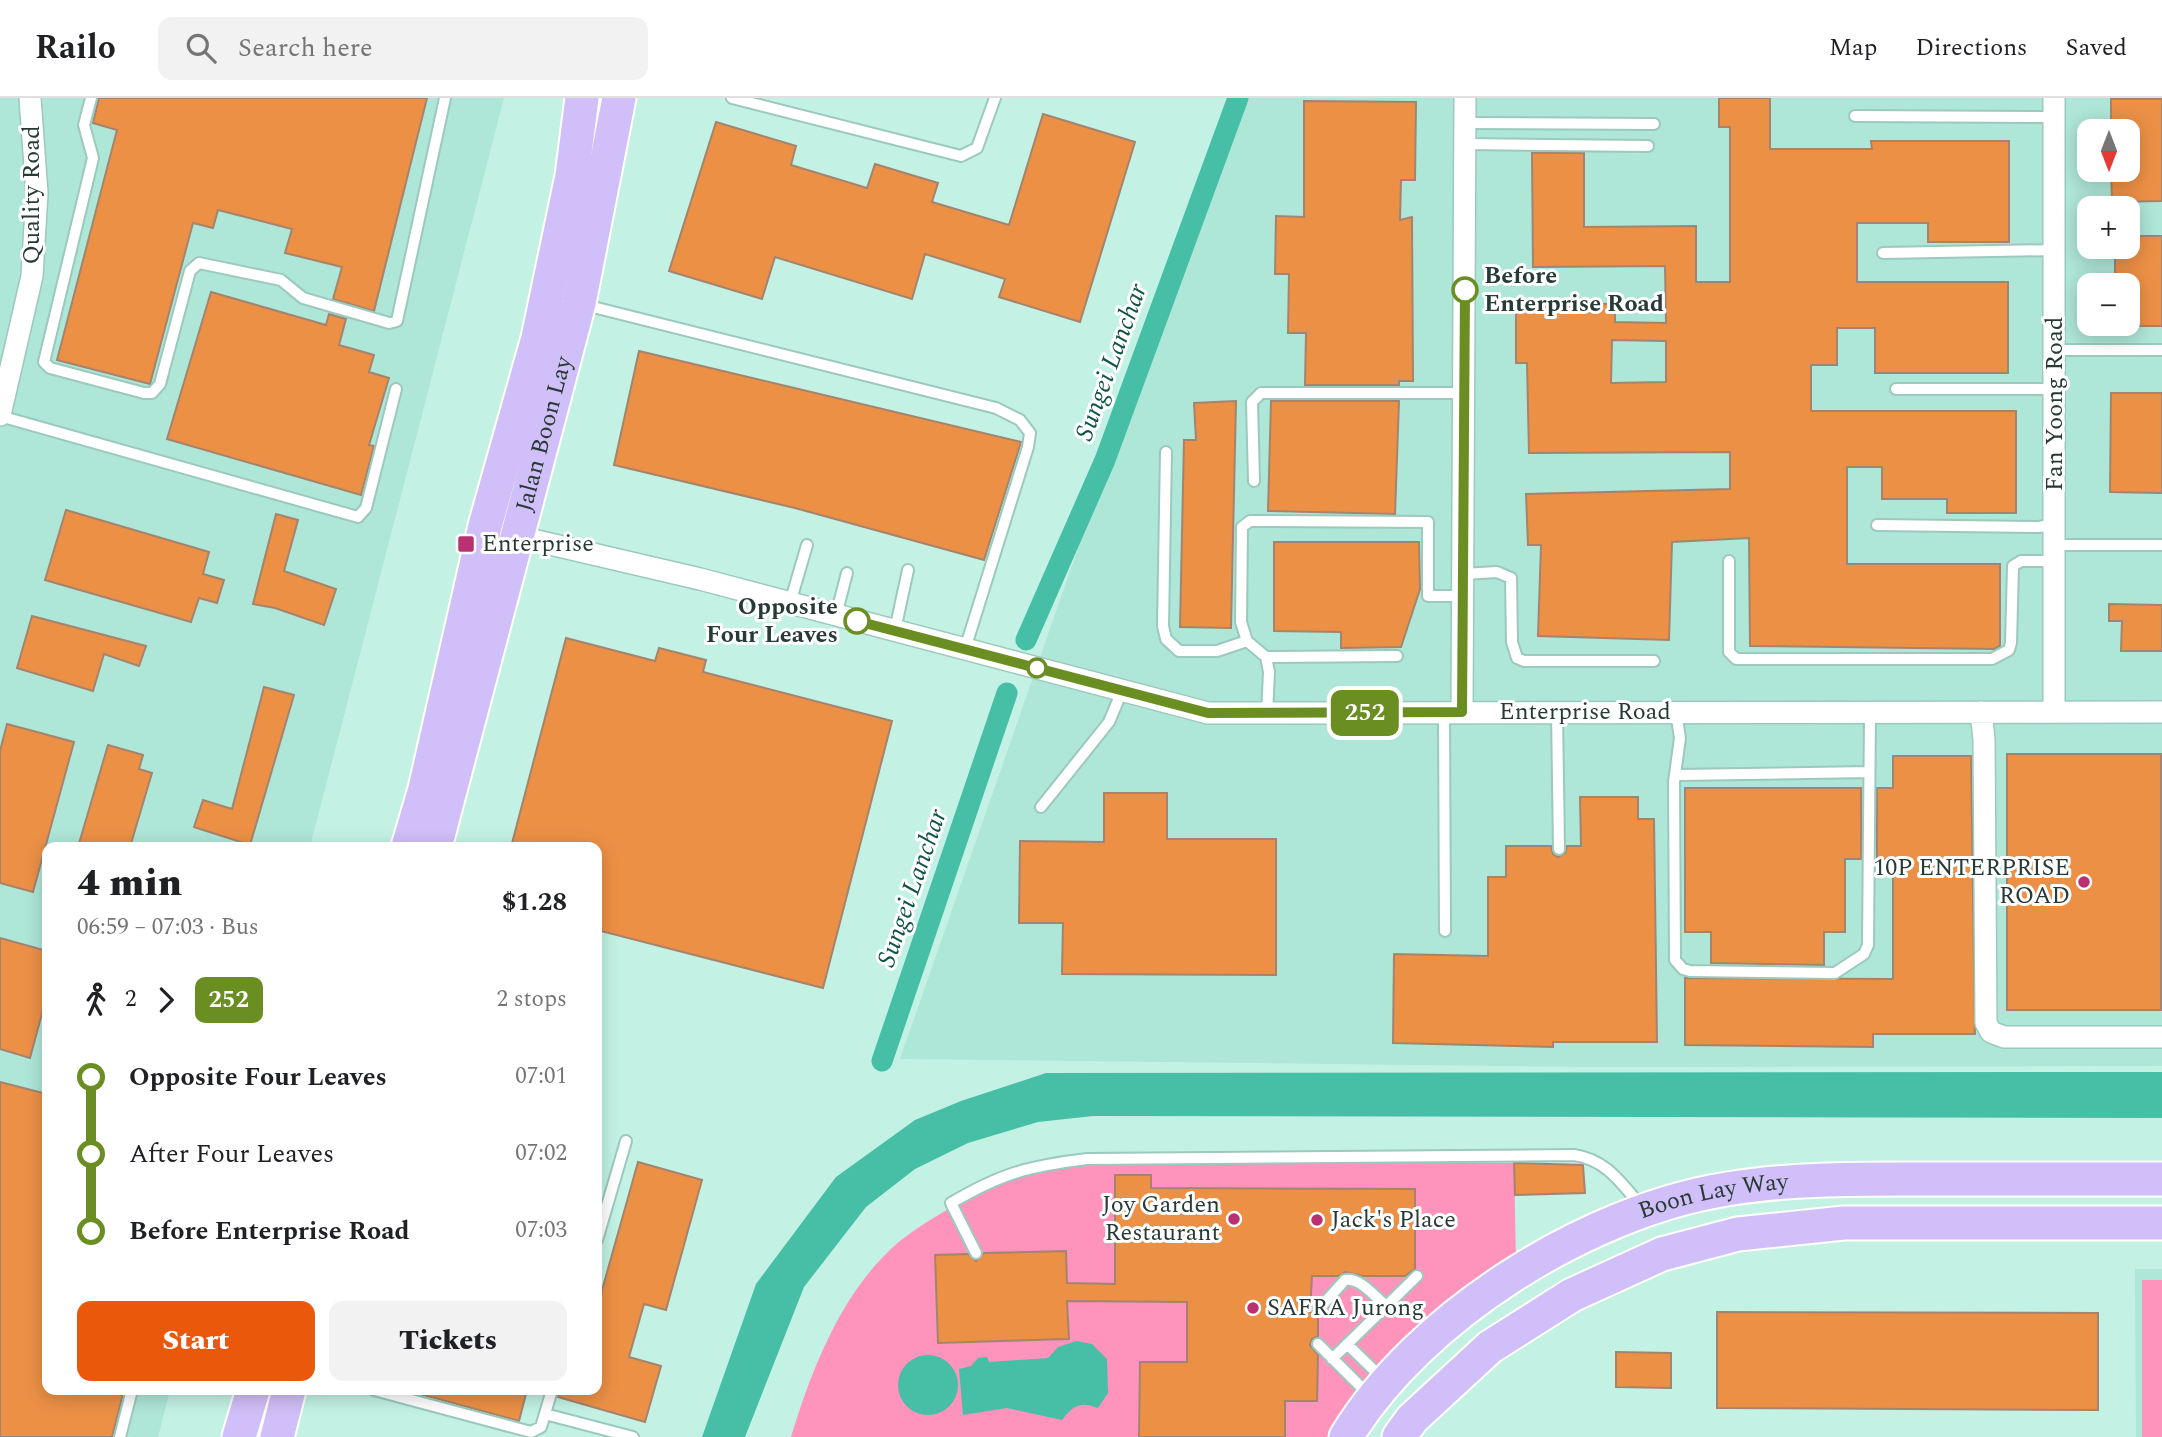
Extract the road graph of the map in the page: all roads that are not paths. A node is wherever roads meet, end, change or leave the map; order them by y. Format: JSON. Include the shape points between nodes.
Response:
{"nodes":[{"id":1,"x":30,"y":98,"type":"edge"},
{"id":2,"x":91,"y":98,"type":"edge"},
{"id":3,"x":445,"y":98,"type":"edge"},
{"id":4,"x":582,"y":98,"type":"edge"},
{"id":5,"x":619,"y":98,"type":"edge"},
{"id":6,"x":732,"y":98,"type":"edge"},
{"id":7,"x":995,"y":98,"type":"edge"},
{"id":8,"x":1465,"y":98,"type":"edge"},
{"id":9,"x":2054,"y":108,"type":"edge"},
{"id":10,"x":1855,"y":116,"type":"dead end"},
{"id":11,"x":1654,"y":124,"type":"dead end"},
{"id":12,"x":1465,"y":134,"type":"junction"},
{"id":13,"x":1648,"y":146,"type":"dead end"},
{"id":14,"x":2054,"y":250,"type":"junction"},
{"id":15,"x":1883,"y":253,"type":"dead end"},
{"id":16,"x":579,"y":303,"type":"junction"},
{"id":17,"x":2054,"y":350,"type":"junction"},
{"id":18,"x":2162,"y":350,"type":"edge"},
{"id":19,"x":396,"y":389,"type":"dead end"},
{"id":20,"x":1896,"y":389,"type":"dead end"},
{"id":21,"x":2054,"y":389,"type":"junction"},
{"id":22,"x":1464,"y":393,"type":"junction"},
{"id":23,"x":0,"y":416,"type":"edge"},
{"id":24,"x":1166,"y":452,"type":"dead end"},
{"id":25,"x":1254,"y":481,"type":"dead end"},
{"id":26,"x":1877,"y":525,"type":"dead end"},
{"id":27,"x":500,"y":531,"type":"junction"},
{"id":28,"x":2054,"y":543,"type":"junction"},
{"id":29,"x":807,"y":545,"type":"dead end"},
{"id":30,"x":2162,"y":545,"type":"edge"},
{"id":31,"x":1729,"y":561,"type":"dead end"},
{"id":32,"x":908,"y":570,"type":"dead end"},
{"id":33,"x":847,"y":573,"type":"dead end"},
{"id":34,"x":1463,"y":574,"type":"junction"},
{"id":35,"x":1463,"y":596,"type":"junction"},
{"id":36,"x":790,"y":603,"type":"junction"},
{"id":37,"x":836,"y":615,"type":"junction"},
{"id":38,"x":895,"y":630,"type":"junction"},
{"id":39,"x":1247,"y":641,"type":"junction"},
{"id":40,"x":965,"y":649,"type":"junction"},
{"id":41,"x":1397,"y":656,"type":"dead end"},
{"id":42,"x":1266,"y":657,"type":"junction"},
{"id":43,"x":1654,"y":661,"type":"dead end"},
{"id":44,"x":1122,"y":691,"type":"junction"},
{"id":45,"x":2054,"y":711,"type":"junction"},
{"id":46,"x":1453,"y":712,"type":"junction"},
{"id":47,"x":1557,"y":712,"type":"junction"},
{"id":48,"x":1676,"y":712,"type":"junction"},
{"id":49,"x":1870,"y":712,"type":"junction"},
{"id":50,"x":1981,"y":712,"type":"junction"},
{"id":51,"x":2162,"y":712,"type":"edge"},
{"id":52,"x":1266,"y":715,"type":"junction"},
{"id":53,"x":1869,"y":772,"type":"junction"},
{"id":54,"x":1677,"y":775,"type":"junction"},
{"id":55,"x":1041,"y":807,"type":"dead end"},
{"id":56,"x":409,"y":842,"type":"edge"},
{"id":57,"x":436,"y":842,"type":"edge"},
{"id":58,"x":1559,"y":849,"type":"dead end"},
{"id":59,"x":1445,"y":931,"type":"dead end"},
{"id":60,"x":2162,"y":1037,"type":"edge"},
{"id":61,"x":626,"y":1141,"type":"dead end"},
{"id":62,"x":2162,"y":1179,"type":"edge"},
{"id":63,"x":1645,"y":1211,"type":"junction"},
{"id":64,"x":602,"y":1221,"type":"edge"},
{"id":65,"x":2162,"y":1223,"type":"edge"},
{"id":66,"x":976,"y":1253,"type":"dead end"},
{"id":67,"x":1417,"y":1276,"type":"dead end"},
{"id":68,"x":1385,"y":1305,"type":"junction"},
{"id":69,"x":1318,"y":1310,"type":"dead end"},
{"id":70,"x":1318,"y":1344,"type":"dead end"},
{"id":71,"x":1347,"y":1344,"type":"junction"},
{"id":72,"x":1332,"y":1359,"type":"junction"},
{"id":73,"x":1379,"y":1391,"type":"junction"},
{"id":74,"x":131,"y":1395,"type":"edge"},
{"id":75,"x":252,"y":1395,"type":"edge"},
{"id":76,"x":288,"y":1395,"type":"edge"},
{"id":77,"x":393,"y":1395,"type":"edge"},
{"id":78,"x":551,"y":1395,"type":"edge"},
{"id":79,"x":545,"y":1414,"type":"junction"},
{"id":80,"x":120,"y":1437,"type":"edge"},
{"id":81,"x":239,"y":1437,"type":"edge"},
{"id":82,"x":277,"y":1437,"type":"edge"},
{"id":83,"x":633,"y":1437,"type":"edge"},
{"id":84,"x":1346,"y":1437,"type":"edge"},
{"id":85,"x":1399,"y":1437,"type":"edge"}],
"edges":[{"from":1,"to":23,"type":"street","name":"Quality Road","via":[[37,193],[32,276]]},
{"from":2,"to":3,"type":"lane","via":[[84,125],[93,158],[44,362],[50,368],[144,393],[152,393],[160,384],[195,264],[281,280],[303,298],[389,323],[397,321]]},
{"from":4,"to":27,"type":"main road","name":"Jalan Boon Lay","via":[[572,176]]},
{"from":5,"to":16,"type":"main road","name":"Jalan Boon Lay"},
{"from":6,"to":7,"type":"lane","via":[[961,156],[977,148]]},
{"from":8,"to":12,"type":"street"},
{"from":9,"to":10,"type":"lane"},
{"from":9,"to":14,"type":"street","name":"Fan Yoong Road"},
{"from":11,"to":12,"type":"lane"},
{"from":12,"to":13,"type":"lane"},
{"from":12,"to":22,"type":"street"},
{"from":14,"to":15,"type":"lane"},
{"from":14,"to":17,"type":"street","name":"Fan Yoong Road"},
{"from":16,"to":27,"type":"main road","name":"Jalan Boon Lay"},
{"from":16,"to":40,"type":"lane","via":[[996,408],[1020,420],[1030,433],[1028,447]]},
{"from":17,"to":18,"type":"lane"},
{"from":17,"to":21,"type":"street","name":"Fan Yoong Road"},
{"from":19,"to":23,"type":"lane","via":[[366,508],[358,517]]},
{"from":20,"to":21,"type":"lane"},
{"from":21,"to":28,"type":"street","name":"Fan Yoong Road"},
{"from":22,"to":25,"type":"lane","via":[[1261,393],[1252,402]]},
{"from":22,"to":34,"type":"street"},
{"from":24,"to":39,"type":"lane","via":[[1166,639],[1180,651],[1217,651]]},
{"from":26,"to":28,"type":"lane","via":[[2039,527]]},
{"from":27,"to":36,"type":"street","name":"Enterprise Road"},
{"from":27,"to":56,"type":"main road","name":"Jalan Boon Lay"},
{"from":27,"to":57,"type":"main road","name":"Jalan Boon Lay"},
{"from":28,"to":30,"type":"lane"},
{"from":28,"to":31,"type":"lane","via":[[2013,566],[2011,643],[2009,650],[1992,659],[1736,659],[1729,652]]},
{"from":28,"to":45,"type":"street","name":"Fan Yoong Road"},
{"from":29,"to":36,"type":"lane"},
{"from":32,"to":38,"type":"lane"},
{"from":33,"to":37,"type":"lane"},
{"from":34,"to":35,"type":"street"},
{"from":34,"to":43,"type":"lane","via":[[1497,572],[1511,578],[1512,642],[1517,658]]},
{"from":35,"to":39,"type":"lane","via":[[1428,596],[1427,522],[1250,520],[1242,527],[1241,622]]},
{"from":35,"to":46,"type":"street"},
{"from":36,"to":37,"type":"street","name":"Enterprise Road"},
{"from":37,"to":38,"type":"street","name":"Enterprise Road"},
{"from":38,"to":40,"type":"street","name":"Enterprise Road"},
{"from":39,"to":42,"type":"lane"},
{"from":40,"to":44,"type":"street","name":"Enterprise Road"},
{"from":41,"to":42,"type":"lane"},
{"from":42,"to":52,"type":"lane"},
{"from":44,"to":52,"type":"street","name":"Enterprise Road","via":[[1208,713]]},
{"from":44,"to":55,"type":"lane","via":[[1110,722]]},
{"from":45,"to":50,"type":"street","name":"Enterprise Road"},
{"from":45,"to":51,"type":"street","name":"Enterprise Road"},
{"from":46,"to":47,"type":"street","name":"Enterprise Road"},
{"from":46,"to":52,"type":"street","name":"Enterprise Road"},
{"from":46,"to":59,"type":"lane"},
{"from":47,"to":48,"type":"street","name":"Enterprise Road"},
{"from":47,"to":58,"type":"lane"},
{"from":48,"to":49,"type":"street","name":"Enterprise Road"},
{"from":48,"to":54,"type":"lane","via":[[1680,738]]},
{"from":49,"to":50,"type":"street","name":"Enterprise Road"},
{"from":49,"to":53,"type":"lane"},
{"from":50,"to":60,"type":"street","via":[[1986,1023],[2004,1037]]},
{"from":53,"to":54,"type":"lane"},
{"from":53,"to":54,"type":"lane","via":[[1868,945],[1864,954],[1830,974],[1690,971],[1679,965],[1673,953]]},
{"from":61,"to":64,"type":"lane"},
{"from":62,"to":63,"type":"main road","name":"Boon Lay Way","via":[[1843,1179],[1726,1189]]},
{"from":63,"to":66,"type":"lane","via":[[1607,1167],[1574,1155],[1087,1159],[1035,1165],[990,1180],[951,1203]]},
{"from":63,"to":73,"type":"main road","name":"Boon Lay Way","via":[[1545,1255],[1457,1312]]},
{"from":65,"to":85,"type":"main road","name":"Boon Lay Way","via":[[1844,1223],[1738,1234],[1662,1254],[1572,1295],[1490,1347],[1412,1419]]},
{"from":67,"to":68,"type":"lane"},
{"from":68,"to":69,"type":"lane","via":[[1351,1279]]},
{"from":68,"to":71,"type":"lane"},
{"from":70,"to":72,"type":"lane"},
{"from":71,"to":72,"type":"lane"},
{"from":71,"to":73,"type":"lane"},
{"from":72,"to":73,"type":"lane"},
{"from":73,"to":84,"type":"main road","name":"Boon Lay Way"},
{"from":74,"to":80,"type":"lane"},
{"from":75,"to":81,"type":"main road"},
{"from":76,"to":82,"type":"main road"},
{"from":77,"to":79,"type":"lane","via":[[531,1432],[538,1431]]},
{"from":78,"to":79,"type":"lane"},
{"from":79,"to":83,"type":"lane"}]}
